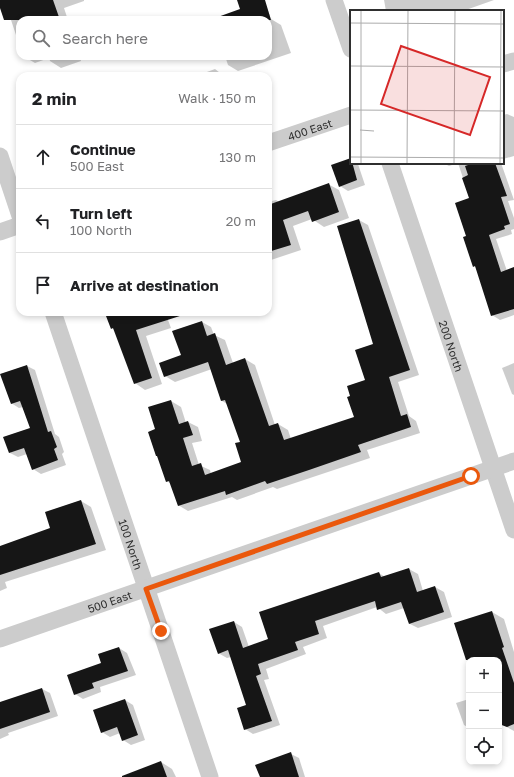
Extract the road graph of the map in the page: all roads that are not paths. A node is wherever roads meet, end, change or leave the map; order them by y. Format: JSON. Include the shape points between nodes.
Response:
{"nodes":[{"id":1,"x":334,"y":0,"type":"edge"},
{"id":2,"x":350,"y":45,"type":"edge"},
{"id":3,"x":514,"y":61,"type":"edge"},
{"id":4,"x":504,"y":64,"type":"edge"},
{"id":5,"x":350,"y":115,"type":"edge"},
{"id":6,"x":272,"y":142,"type":"edge"},
{"id":7,"x":0,"y":156,"type":"edge"},
{"id":8,"x":390,"y":164,"type":"edge"},
{"id":9,"x":16,"y":204,"type":"edge"},
{"id":10,"x":16,"y":226,"type":"edge"},
{"id":11,"x":0,"y":232,"type":"edge"},
{"id":12,"x":54,"y":316,"type":"edge"},
{"id":13,"x":514,"y":461,"type":"edge"},
{"id":14,"x":493,"y":468,"type":"junction"},
{"id":15,"x":514,"y":530,"type":"edge"},
{"id":16,"x":146,"y":589,"type":"junction"},
{"id":17,"x":0,"y":639,"type":"edge"},
{"id":18,"x":210,"y":777,"type":"edge"}],
"edges":[{"from":1,"to":2,"type":"street"},
{"from":3,"to":4,"type":"street"},
{"from":5,"to":6,"type":"street","name":"400 East"},
{"from":7,"to":9,"type":"street"},
{"from":8,"to":14,"type":"street","name":"200 North"},
{"from":10,"to":11,"type":"street"},
{"from":12,"to":16,"type":"street","name":"100 North"},
{"from":13,"to":14,"type":"street","name":"500 East"},
{"from":14,"to":15,"type":"street","name":"200 North"},
{"from":14,"to":16,"type":"street","name":"500 East"},
{"from":16,"to":17,"type":"street","name":"500 East"},
{"from":16,"to":18,"type":"street","name":"100 North"}]}
